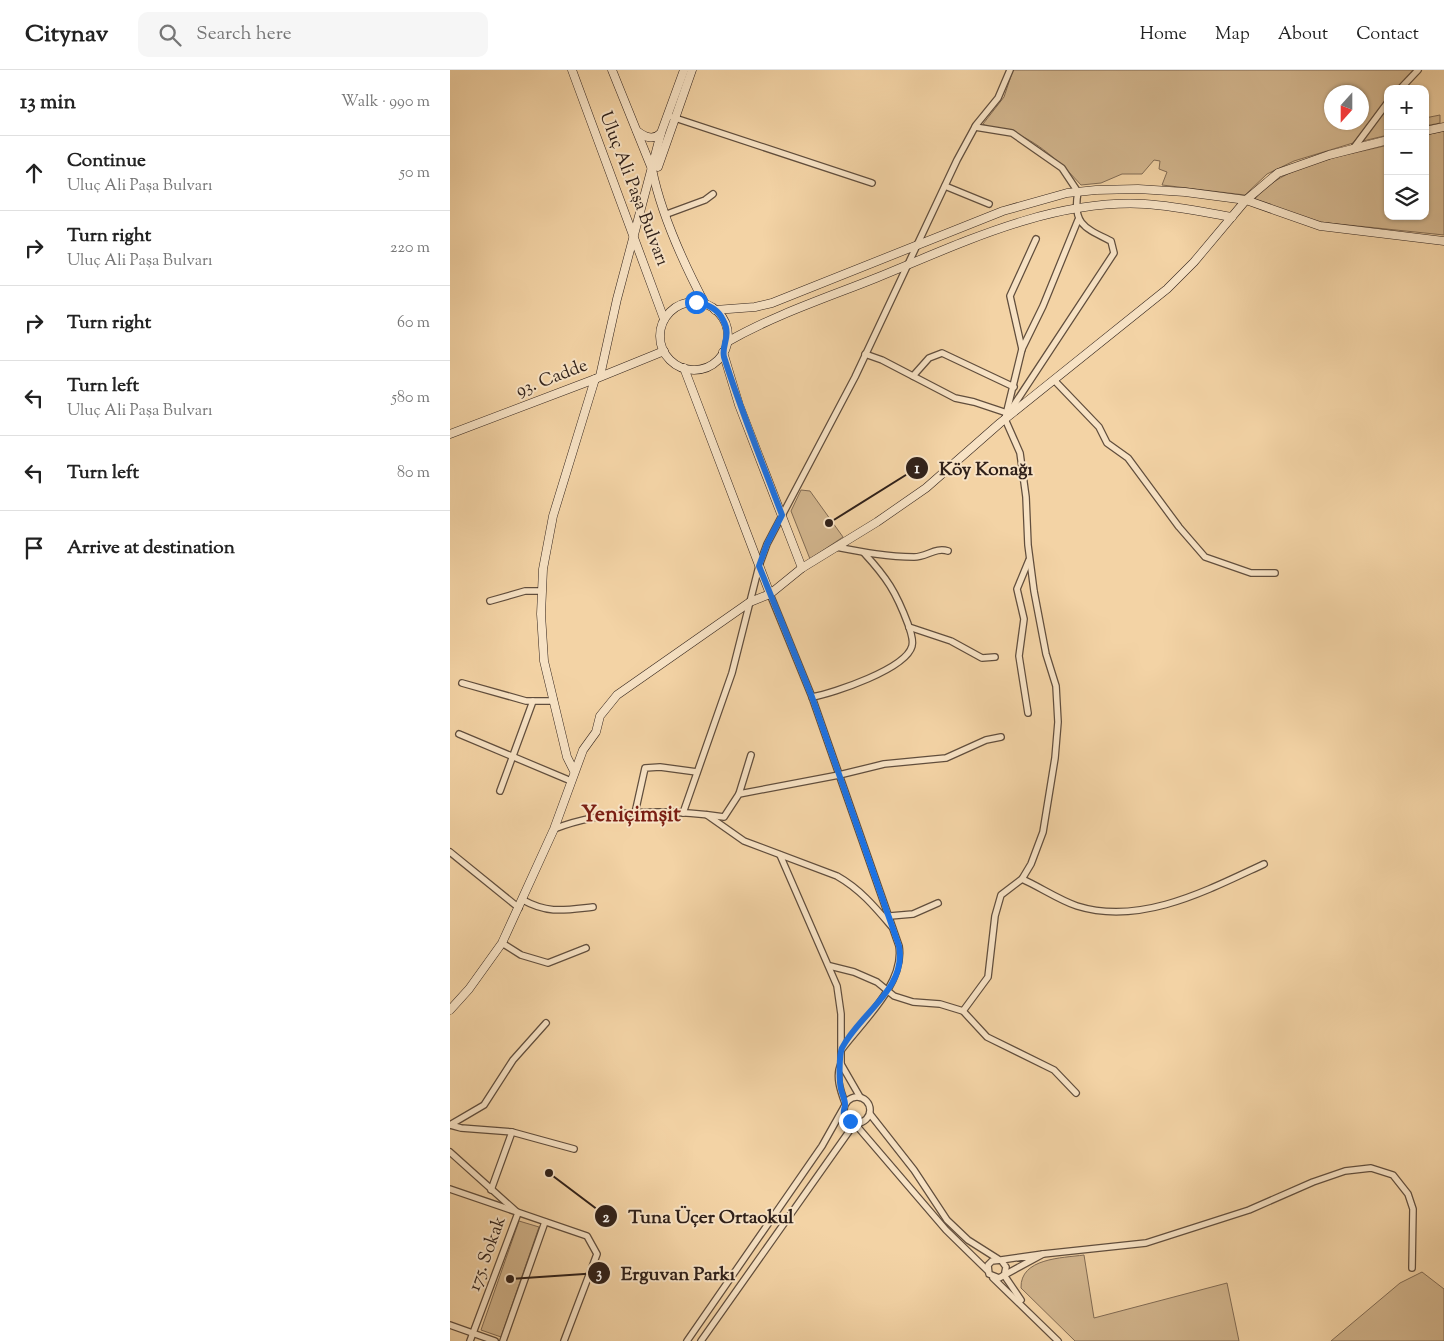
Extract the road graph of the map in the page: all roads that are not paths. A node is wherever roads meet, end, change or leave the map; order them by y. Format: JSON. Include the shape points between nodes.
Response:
{"nodes":[{"id":1,"x":572,"y":70,"type":"edge"},
{"id":2,"x":612,"y":70,"type":"edge"},
{"id":3,"x":684,"y":70,"type":"edge"},
{"id":4,"x":692,"y":70,"type":"edge"},
{"id":5,"x":1010,"y":70,"type":"edge"},
{"id":6,"x":1418,"y":70,"type":"edge"},
{"id":7,"x":1404,"y":85,"type":"edge"},
{"id":8,"x":1384,"y":107,"type":"edge"},
{"id":9,"x":672,"y":117,"type":"junction"},
{"id":10,"x":976,"y":126,"type":"junction"},
{"id":11,"x":1444,"y":127,"type":"edge"},
{"id":12,"x":636,"y":130,"type":"junction"},
{"id":13,"x":1429,"y":130,"type":"edge"},
{"id":14,"x":661,"y":133,"type":"junction"},
{"id":15,"x":1384,"y":141,"type":"edge"},
{"id":16,"x":1353,"y":149,"type":"junction"},
{"id":17,"x":652,"y":169,"type":"junction"},
{"id":18,"x":872,"y":183,"type":"dead end"},
{"id":19,"x":655,"y":184,"type":"junction"},
{"id":20,"x":945,"y":186,"type":"junction"},
{"id":21,"x":1078,"y":192,"type":"junction"},
{"id":22,"x":713,"y":194,"type":"dead end"},
{"id":23,"x":1246,"y":200,"type":"junction"},
{"id":24,"x":989,"y":204,"type":"dead end"},
{"id":25,"x":1075,"y":210,"type":"junction"},
{"id":26,"x":667,"y":214,"type":"junction"},
{"id":27,"x":1232,"y":218,"type":"junction"},
{"id":28,"x":1078,"y":220,"type":"junction"},
{"id":29,"x":634,"y":235,"type":"junction"},
{"id":30,"x":1036,"y":239,"type":"dead end"},
{"id":31,"x":1444,"y":241,"type":"edge"},
{"id":32,"x":917,"y":245,"type":"junction"},
{"id":33,"x":907,"y":265,"type":"junction"},
{"id":34,"x":705,"y":304,"type":"junction"},
{"id":35,"x":715,"y":310,"type":"junction"},
{"id":36,"x":664,"y":319,"type":"junction"},
{"id":37,"x":727,"y":342,"type":"junction"},
{"id":38,"x":1022,"y":349,"type":"junction"},
{"id":39,"x":664,"y":350,"type":"junction"},
{"id":40,"x":723,"y":352,"type":"junction"},
{"id":41,"x":865,"y":354,"type":"junction"},
{"id":42,"x":684,"y":368,"type":"junction"},
{"id":43,"x":913,"y":376,"type":"junction"},
{"id":44,"x":597,"y":378,"type":"junction"},
{"id":45,"x":1054,"y":380,"type":"junction"},
{"id":46,"x":1014,"y":387,"type":"junction"},
{"id":47,"x":1006,"y":416,"type":"junction"},
{"id":48,"x":450,"y":434,"type":"edge"},
{"id":49,"x":782,"y":515,"type":"junction"},
{"id":50,"x":836,"y":547,"type":"junction"},
{"id":51,"x":948,"y":551,"type":"dead end"},
{"id":52,"x":864,"y":553,"type":"junction"},
{"id":53,"x":1029,"y":558,"type":"junction"},
{"id":54,"x":759,"y":566,"type":"junction"},
{"id":55,"x":802,"y":568,"type":"junction"},
{"id":56,"x":1274,"y":573,"type":"dead end"},
{"id":57,"x":542,"y":591,"type":"junction"},
{"id":58,"x":770,"y":594,"type":"junction"},
{"id":59,"x":490,"y":601,"type":"dead end"},
{"id":60,"x":750,"y":602,"type":"junction"},
{"id":61,"x":909,"y":627,"type":"junction"},
{"id":62,"x":995,"y":657,"type":"dead end"},
{"id":63,"x":462,"y":683,"type":"dead end"},
{"id":64,"x":812,"y":697,"type":"junction"},
{"id":65,"x":533,"y":701,"type":"junction"},
{"id":66,"x":554,"y":701,"type":"junction"},
{"id":67,"x":1028,"y":712,"type":"dead end"},
{"id":68,"x":459,"y":734,"type":"dead end"},
{"id":69,"x":1001,"y":737,"type":"dead end"},
{"id":70,"x":751,"y":754,"type":"dead end"},
{"id":71,"x":513,"y":756,"type":"junction"},
{"id":72,"x":574,"y":772,"type":"junction"},
{"id":73,"x":698,"y":772,"type":"junction"},
{"id":74,"x":839,"y":775,"type":"junction"},
{"id":75,"x":571,"y":781,"type":"junction"},
{"id":76,"x":500,"y":791,"type":"dead end"},
{"id":77,"x":739,"y":794,"type":"junction"},
{"id":78,"x":635,"y":813,"type":"junction"},
{"id":79,"x":683,"y":813,"type":"junction"},
{"id":80,"x":705,"y":814,"type":"junction"},
{"id":81,"x":554,"y":829,"type":"junction"},
{"id":82,"x":450,"y":852,"type":"edge"},
{"id":83,"x":780,"y":855,"type":"junction"},
{"id":84,"x":1264,"y":864,"type":"dead end"},
{"id":85,"x":1022,"y":879,"type":"junction"},
{"id":86,"x":523,"y":900,"type":"junction"},
{"id":87,"x":938,"y":903,"type":"dead end"},
{"id":88,"x":593,"y":907,"type":"dead end"},
{"id":89,"x":519,"y":908,"type":"junction"},
{"id":90,"x":890,"y":916,"type":"junction"},
{"id":91,"x":895,"y":930,"type":"junction"},
{"id":92,"x":502,"y":943,"type":"junction"},
{"id":93,"x":586,"y":948,"type":"dead end"},
{"id":94,"x":830,"y":966,"type":"junction"},
{"id":95,"x":887,"y":991,"type":"junction"},
{"id":96,"x":451,"y":1006,"type":"edge"},
{"id":97,"x":963,"y":1011,"type":"junction"},
{"id":98,"x":546,"y":1023,"type":"dead end"},
{"id":99,"x":842,"y":1049,"type":"junction"},
{"id":100,"x":841,"y":1064,"type":"junction"},
{"id":101,"x":1076,"y":1093,"type":"dead end"},
{"id":102,"x":860,"y":1097,"type":"junction"},
{"id":103,"x":844,"y":1105,"type":"junction"},
{"id":104,"x":870,"y":1114,"type":"junction"},
{"id":105,"x":856,"y":1124,"type":"junction"},
{"id":106,"x":512,"y":1132,"type":"junction"},
{"id":107,"x":574,"y":1149,"type":"dead end"},
{"id":108,"x":450,"y":1152,"type":"edge"},
{"id":109,"x":450,"y":1188,"type":"edge"},
{"id":110,"x":491,"y":1190,"type":"junction"},
{"id":111,"x":518,"y":1214,"type":"junction"},
{"id":112,"x":545,"y":1222,"type":"junction"},
{"id":113,"x":1043,"y":1254,"type":"junction"},
{"id":114,"x":999,"y":1260,"type":"junction"},
{"id":115,"x":1412,"y":1268,"type":"dead end"},
{"id":116,"x":990,"y":1273,"type":"junction"},
{"id":117,"x":1005,"y":1274,"type":"junction"},
{"id":118,"x":1028,"y":1310,"type":"junction"},
{"id":119,"x":450,"y":1325,"type":"edge"},
{"id":120,"x":475,"y":1333,"type":"junction"},
{"id":121,"x":470,"y":1341,"type":"edge"},
{"id":122,"x":495,"y":1341,"type":"edge"},
{"id":123,"x":503,"y":1341,"type":"edge"},
{"id":124,"x":564,"y":1341,"type":"edge"},
{"id":125,"x":687,"y":1341,"type":"edge"},
{"id":126,"x":701,"y":1341,"type":"edge"},
{"id":127,"x":1058,"y":1341,"type":"edge"}],
"edges":[{"from":1,"to":29,"type":"street","name":"Uluç Ali Paşa Bulvarı"},
{"from":2,"to":12,"type":"street","name":"Uluç Ali Paşa Bulvarı"},
{"from":3,"to":9,"type":"street"},
{"from":4,"to":9,"type":"street"},
{"from":5,"to":10,"type":"street","via":[[998,98]]},
{"from":6,"to":7,"type":"street"},
{"from":8,"to":16,"type":"street"},
{"from":9,"to":14,"type":"street"},
{"from":9,"to":18,"type":"street"},
{"from":9,"to":19,"type":"street"},
{"from":10,"to":20,"type":"street"},
{"from":10,"to":21,"type":"street","via":[[1012,133],[1062,168]]},
{"from":11,"to":13,"type":"street"},
{"from":12,"to":14,"type":"street","via":[[646,138],[657,137]]},
{"from":12,"to":17,"type":"street","name":"Uluç Ali Paşa Bulvarı"},
{"from":14,"to":17,"type":"street"},
{"from":15,"to":16,"type":"street"},
{"from":16,"to":23,"type":"street","via":[[1278,173]]},
{"from":17,"to":19,"type":"street","name":"Uluç Ali Paşa Bulvarı"},
{"from":17,"to":29,"type":"street"},
{"from":19,"to":26,"type":"street","name":"Uluç Ali Paşa Bulvarı"},
{"from":20,"to":24,"type":"street"},
{"from":20,"to":32,"type":"street"},
{"from":21,"to":23,"type":"street","via":[[1138,189]]},
{"from":21,"to":25,"type":"street"},
{"from":21,"to":32,"type":"street","via":[[1003,211]]},
{"from":22,"to":26,"type":"street"},
{"from":23,"to":27,"type":"street"},
{"from":23,"to":31,"type":"street","via":[[1320,226]]},
{"from":25,"to":27,"type":"street","via":[[1144,204]]},
{"from":25,"to":28,"type":"street"},
{"from":25,"to":33,"type":"street","via":[[1020,221]]},
{"from":26,"to":34,"type":"street","name":"Uluç Ali Paşa Bulvarı"},
{"from":27,"to":45,"type":"street","via":[[1167,289]]},
{"from":28,"to":38,"type":"street"},
{"from":28,"to":47,"type":"street","via":[[1111,241],[1114,253]]},
{"from":29,"to":36,"type":"street","name":"Uluç Ali Paşa Bulvarı"},
{"from":29,"to":44,"type":"street"},
{"from":30,"to":38,"type":"street","via":[[1010,296]]},
{"from":32,"to":33,"type":"street"},
{"from":32,"to":35,"type":"street","via":[[755,308]]},
{"from":33,"to":37,"type":"street","via":[[758,325]]},
{"from":33,"to":41,"type":"street"},
{"from":34,"to":35,"type":"street"},
{"from":34,"to":36,"type":"street","via":[[685,303],[671,310]]},
{"from":35,"to":37,"type":"street","via":[[726,327]]},
{"from":36,"to":39,"type":"street","name":"Uluç Ali Paşa Bulvarı","via":[[660,334]]},
{"from":37,"to":40,"type":"street"},
{"from":38,"to":46,"type":"street"},
{"from":39,"to":42,"type":"street","via":[[670,360]]},
{"from":39,"to":44,"type":"street","name":"93. Cadde"},
{"from":40,"to":42,"type":"street","via":[[707,367]]},
{"from":40,"to":49,"type":"street","via":[[739,405]]},
{"from":41,"to":43,"type":"street"},
{"from":41,"to":49,"type":"street"},
{"from":42,"to":54,"type":"street"},
{"from":43,"to":46,"type":"street","via":[[929,358],[942,353]]},
{"from":43,"to":47,"type":"street","via":[[955,398],[974,402]]},
{"from":44,"to":48,"type":"street","name":"93. Cadde"},
{"from":44,"to":57,"type":"street","via":[[553,516]]},
{"from":45,"to":47,"type":"street"},
{"from":45,"to":56,"type":"street","via":[[1098,427],[1107,443],[1128,458],[1205,557],[1251,574]]},
{"from":46,"to":47,"type":"street"},
{"from":47,"to":50,"type":"street","via":[[926,488]]},
{"from":47,"to":53,"type":"street","via":[[1020,453]]},
{"from":49,"to":54,"type":"street"},
{"from":49,"to":55,"type":"street"},
{"from":50,"to":52,"type":"street"},
{"from":50,"to":55,"type":"street"},
{"from":51,"to":52,"type":"street","via":[[939,548],[917,557]]},
{"from":52,"to":61,"type":"street","via":[[897,594]]},
{"from":53,"to":67,"type":"street","via":[[1017,589],[1024,619],[1019,656]]},
{"from":53,"to":85,"type":"street","via":[[1046,654],[1056,686],[1058,722],[1043,832]]},
{"from":54,"to":58,"type":"street"},
{"from":54,"to":60,"type":"street"},
{"from":55,"to":58,"type":"street"},
{"from":57,"to":59,"type":"street","via":[[525,591]]},
{"from":57,"to":66,"type":"street","via":[[544,661]]},
{"from":58,"to":60,"type":"street"},
{"from":58,"to":64,"type":"street"},
{"from":60,"to":72,"type":"street","via":[[617,695],[600,716],[596,732]]},
{"from":60,"to":73,"type":"street","via":[[732,673]]},
{"from":61,"to":62,"type":"street","via":[[951,640],[982,658]]},
{"from":61,"to":64,"type":"street","via":[[913,643],[909,652],[888,669],[851,686]]},
{"from":63,"to":65,"type":"street"},
{"from":64,"to":74,"type":"street"},
{"from":65,"to":66,"type":"street"},
{"from":65,"to":71,"type":"street"},
{"from":66,"to":72,"type":"street","via":[[567,757]]},
{"from":68,"to":71,"type":"street"},
{"from":69,"to":74,"type":"street","via":[[972,745],[946,758],[884,764]]},
{"from":70,"to":77,"type":"street"},
{"from":71,"to":75,"type":"street"},
{"from":71,"to":76,"type":"street"},
{"from":72,"to":75,"type":"street"},
{"from":73,"to":78,"type":"street","via":[[645,768]]},
{"from":73,"to":79,"type":"street"},
{"from":74,"to":77,"type":"street"},
{"from":74,"to":90,"type":"street"},
{"from":75,"to":81,"type":"street"},
{"from":77,"to":80,"type":"street","via":[[724,817]]},
{"from":78,"to":79,"type":"street"},
{"from":78,"to":81,"type":"street"},
{"from":79,"to":80,"type":"street"},
{"from":80,"to":83,"type":"street","via":[[744,841]]},
{"from":81,"to":86,"type":"street"},
{"from":82,"to":89,"type":"street"},
{"from":83,"to":91,"type":"street","via":[[851,884]]},
{"from":83,"to":94,"type":"street"},
{"from":84,"to":85,"type":"street","via":[[1170,903],[1136,911],[1080,907]]},
{"from":85,"to":97,"type":"street","via":[[1001,895],[995,916],[988,977]]},
{"from":86,"to":88,"type":"street","via":[[553,911]]},
{"from":86,"to":89,"type":"street"},
{"from":87,"to":90,"type":"street","via":[[912,914]]},
{"from":89,"to":92,"type":"street"},
{"from":90,"to":91,"type":"street"},
{"from":91,"to":95,"type":"street","via":[[900,962]]},
{"from":92,"to":93,"type":"street","via":[[548,964]]},
{"from":92,"to":96,"type":"street"},
{"from":94,"to":95,"type":"street","via":[[877,982]]},
{"from":94,"to":99,"type":"street","via":[[841,1014]]},
{"from":95,"to":97,"type":"street","via":[[912,1002],[940,1004]]},
{"from":95,"to":99,"type":"street"},
{"from":97,"to":101,"type":"street","via":[[987,1037],[1054,1070]]},
{"from":98,"to":106,"type":"street","via":[[513,1060],[484,1105],[450,1125]]},
{"from":99,"to":100,"type":"street"},
{"from":100,"to":102,"type":"street"},
{"from":100,"to":103,"type":"street","via":[[838,1069]]},
{"from":102,"to":103,"type":"street","via":[[852,1098]]},
{"from":102,"to":104,"type":"street","via":[[867,1102]]},
{"from":103,"to":105,"type":"street","via":[[847,1119]]},
{"from":103,"to":125,"type":"street","via":[[822,1146]]},
{"from":104,"to":105,"type":"street"},
{"from":104,"to":114,"type":"street","via":[[914,1170],[947,1220],[968,1240]]},
{"from":105,"to":116,"type":"street","via":[[946,1230]]},
{"from":105,"to":126,"type":"street"},
{"from":106,"to":107,"type":"street"},
{"from":106,"to":110,"type":"street"},
{"from":108,"to":110,"type":"street"},
{"from":109,"to":111,"type":"street"},
{"from":110,"to":111,"type":"street"},
{"from":111,"to":112,"type":"street"},
{"from":111,"to":120,"type":"street","name":"175. Sokak"},
{"from":112,"to":123,"type":"street"},
{"from":112,"to":124,"type":"street","via":[[587,1236],[597,1254]]},
{"from":113,"to":114,"type":"street"},
{"from":113,"to":115,"type":"street","via":[[1146,1243],[1248,1210],[1345,1171],[1372,1168],[1393,1175],[1408,1194],[1413,1209]]},
{"from":113,"to":117,"type":"street"},
{"from":114,"to":116,"type":"street","via":[[990,1262]]},
{"from":114,"to":117,"type":"street","via":[[1005,1264]]},
{"from":116,"to":117,"type":"street","via":[[999,1278]]},
{"from":116,"to":118,"type":"street"},
{"from":117,"to":118,"type":"street"},
{"from":118,"to":127,"type":"street"},
{"from":119,"to":120,"type":"street"},
{"from":120,"to":121,"type":"street","name":"175. Sokak"},
{"from":120,"to":122,"type":"street"}]}
